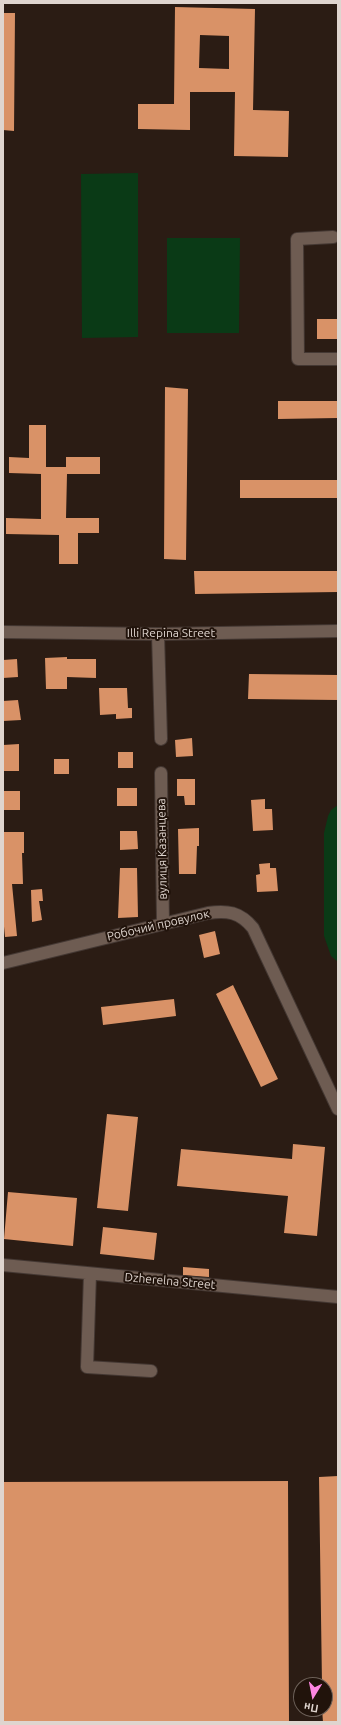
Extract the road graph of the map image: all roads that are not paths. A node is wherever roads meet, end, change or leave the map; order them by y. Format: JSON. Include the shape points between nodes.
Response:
{"nodes":[{"id":1,"x":333,"y":237,"type":"dead end"},
{"id":2,"x":338,"y":359,"type":"edge"},
{"id":3,"x":338,"y":631,"type":"edge"},
{"id":4,"x":3,"y":632,"type":"edge"},
{"id":5,"x":158,"y":634,"type":"junction"},
{"id":6,"x":160,"y":739,"type":"dead end"},
{"id":7,"x":161,"y":773,"type":"dead end"},
{"id":8,"x":162,"y":924,"type":"junction"},
{"id":9,"x":3,"y":963,"type":"edge"},
{"id":10,"x":338,"y":1109,"type":"edge"},
{"id":11,"x":3,"y":1265,"type":"edge"},
{"id":12,"x":90,"y":1274,"type":"junction"},
{"id":13,"x":338,"y":1297,"type":"edge"},
{"id":14,"x":151,"y":1371,"type":"dead end"}],
"edges":[{"from":1,"to":2,"type":"street","via":[[297,239],[298,359]]},
{"from":3,"to":5,"type":"street","name":"Illi Repina Street"},
{"from":4,"to":5,"type":"street","name":"Illi Repina Street"},
{"from":5,"to":6,"type":"street"},
{"from":7,"to":8,"type":"street","name":"вулиця Казанцева"},
{"from":8,"to":9,"type":"street","name":"Робочий провулок"},
{"from":8,"to":10,"type":"street","name":"Робочий провулок","via":[[208,912],[224,911],[248,921]]},
{"from":11,"to":12,"type":"street","name":"Dzherelna Street"},
{"from":12,"to":13,"type":"street","name":"Dzherelna Street"},
{"from":12,"to":14,"type":"street","via":[[87,1367]]}]}
